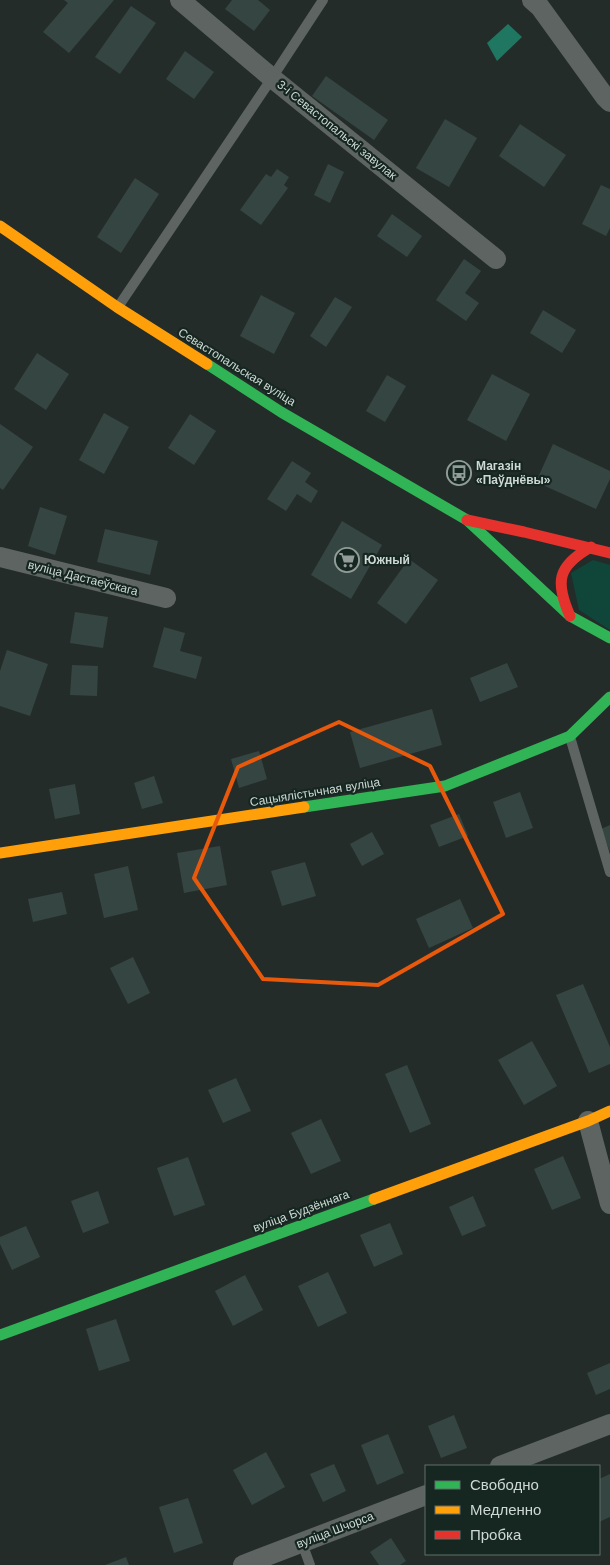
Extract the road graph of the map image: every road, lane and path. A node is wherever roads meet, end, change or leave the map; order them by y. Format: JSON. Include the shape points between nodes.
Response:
{"nodes":[{"id":1,"x":180,"y":0,"type":"edge"},
{"id":2,"x":323,"y":0,"type":"edge"},
{"id":3,"x":532,"y":0,"type":"edge"},
{"id":4,"x":272,"y":78,"type":"junction"},
{"id":5,"x":610,"y":102,"type":"edge"},
{"id":6,"x":0,"y":226,"type":"edge"},
{"id":7,"x":496,"y":259,"type":"dead end"},
{"id":8,"x":118,"y":308,"type":"junction"},
{"id":9,"x":467,"y":520,"type":"junction"},
{"id":10,"x":605,"y":550,"type":"edge"},
{"id":11,"x":0,"y":558,"type":"edge"},
{"id":12,"x":166,"y":598,"type":"dead end"},
{"id":13,"x":570,"y":616,"type":"junction"},
{"id":14,"x":610,"y":638,"type":"edge"},
{"id":15,"x":610,"y":697,"type":"edge"},
{"id":16,"x":570,"y":736,"type":"junction"},
{"id":17,"x":0,"y":853,"type":"edge"},
{"id":18,"x":610,"y":872,"type":"edge"},
{"id":19,"x":610,"y":1111,"type":"edge"},
{"id":20,"x":588,"y":1121,"type":"junction"},
{"id":21,"x":610,"y":1204,"type":"edge"},
{"id":22,"x":0,"y":1335,"type":"edge"},
{"id":23,"x":610,"y":1424,"type":"edge"},
{"id":24,"x":503,"y":1465,"type":"edge"},
{"id":25,"x":425,"y":1495,"type":"edge"},
{"id":26,"x":302,"y":1543,"type":"junction"},
{"id":27,"x":243,"y":1565,"type":"edge"},
{"id":28,"x":310,"y":1565,"type":"edge"}],
"edges":[{"from":1,"to":4,"type":"street","name":"3-і Севастопальскі завулак"},
{"from":2,"to":4,"type":"lane"},
{"from":3,"to":5,"type":"street"},
{"from":4,"to":7,"type":"street","name":"3-і Севастопальскі завулак"},
{"from":4,"to":8,"type":"lane"},
{"from":6,"to":8,"type":"street","name":"Севастопальская вуліца"},
{"from":8,"to":9,"type":"street","name":"Севастопальская вуліца","via":[[281,412]]},
{"from":9,"to":10,"type":"street","name":"Севастопальская вуліца"},
{"from":9,"to":13,"type":"street","name":"Севастопальская вуліца"},
{"from":10,"to":13,"type":"street","via":[[578,553],[562,572],[560,587]]},
{"from":11,"to":12,"type":"street","name":"вуліца Дастаеўскага"},
{"from":13,"to":14,"type":"street","name":"Севастопальская вуліца"},
{"from":15,"to":16,"type":"street","name":"Сацыялістычная вуліца"},
{"from":16,"to":17,"type":"street","name":"Сацыялістычная вуліца","via":[[445,786]]},
{"from":16,"to":18,"type":"lane"},
{"from":19,"to":20,"type":"street","name":"вуліца Будзённага"},
{"from":20,"to":21,"type":"street"},
{"from":20,"to":22,"type":"street","name":"вуліца Будзённага"},
{"from":23,"to":24,"type":"street"},
{"from":25,"to":26,"type":"street","name":"вуліца Шчорса"},
{"from":26,"to":27,"type":"street","name":"вуліца Шчорса"},
{"from":26,"to":28,"type":"lane"}]}
